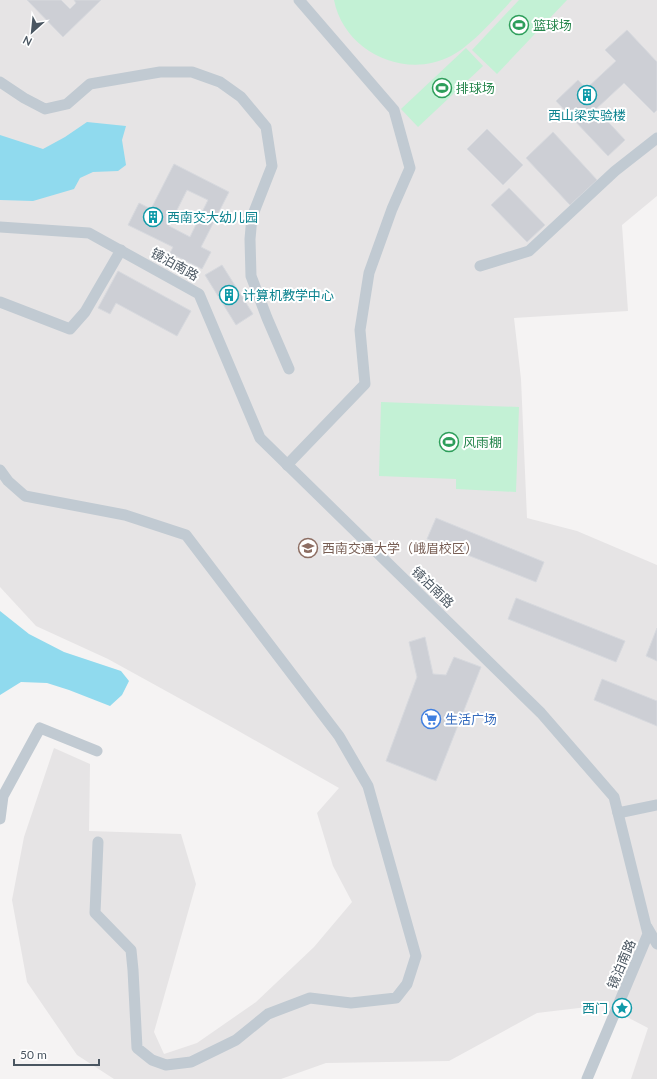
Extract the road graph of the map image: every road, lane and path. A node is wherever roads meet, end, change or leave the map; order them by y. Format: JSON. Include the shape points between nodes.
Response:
{"nodes":[{"id":1,"x":299,"y":0,"type":"edge"},
{"id":2,"x":0,"y":82,"type":"edge"},
{"id":3,"x":657,"y":138,"type":"edge"},
{"id":4,"x":0,"y":228,"type":"edge"},
{"id":5,"x":121,"y":250,"type":"junction"},
{"id":6,"x":480,"y":266,"type":"dead end"},
{"id":7,"x":0,"y":302,"type":"edge"},
{"id":8,"x":288,"y":369,"type":"dead end"},
{"id":9,"x":287,"y":465,"type":"junction"},
{"id":10,"x":0,"y":470,"type":"edge"},
{"id":11,"x":97,"y":751,"type":"dead end"},
{"id":12,"x":657,"y":805,"type":"edge"},
{"id":13,"x":618,"y":813,"type":"junction"},
{"id":14,"x":0,"y":819,"type":"edge"},
{"id":15,"x":98,"y":842,"type":"dead end"},
{"id":16,"x":646,"y":925,"type":"junction"},
{"id":17,"x":657,"y":944,"type":"edge"},
{"id":18,"x":587,"y":1079,"type":"edge"}],
"edges":[{"from":1,"to":9,"type":"street","via":[[394,110],[410,168],[369,272],[360,330],[365,384]]},
{"from":2,"to":8,"type":"street","via":[[45,109],[67,104],[90,84],[160,72],[192,72],[220,82],[241,97],[266,127],[272,166],[252,217],[251,276]]},
{"from":3,"to":6,"type":"street","via":[[615,171],[529,251]]},
{"from":4,"to":5,"type":"street","name":"镜泊南路","via":[[89,233]]},
{"from":5,"to":7,"type":"street","via":[[85,312],[70,329]]},
{"from":5,"to":9,"type":"street","name":"镜泊南路","via":[[199,294],[260,438]]},
{"from":9,"to":13,"type":"street","name":"镜泊南路","via":[[541,713],[614,797]]},
{"from":10,"to":15,"type":"street","via":[[25,496],[125,515],[186,535],[339,736],[368,786],[416,956],[407,984],[396,998],[351,1003],[310,998],[268,1014],[236,1040],[191,1062],[166,1065],[152,1060],[137,1048],[130,950],[95,913]]},
{"from":11,"to":14,"type":"street","via":[[40,728],[3,796]]},
{"from":12,"to":13,"type":"street"},
{"from":13,"to":16,"type":"street","name":"镜泊南路"},
{"from":16,"to":17,"type":"street"},
{"from":16,"to":18,"type":"street","name":"镜泊南路","via":[[648,934]]}]}
